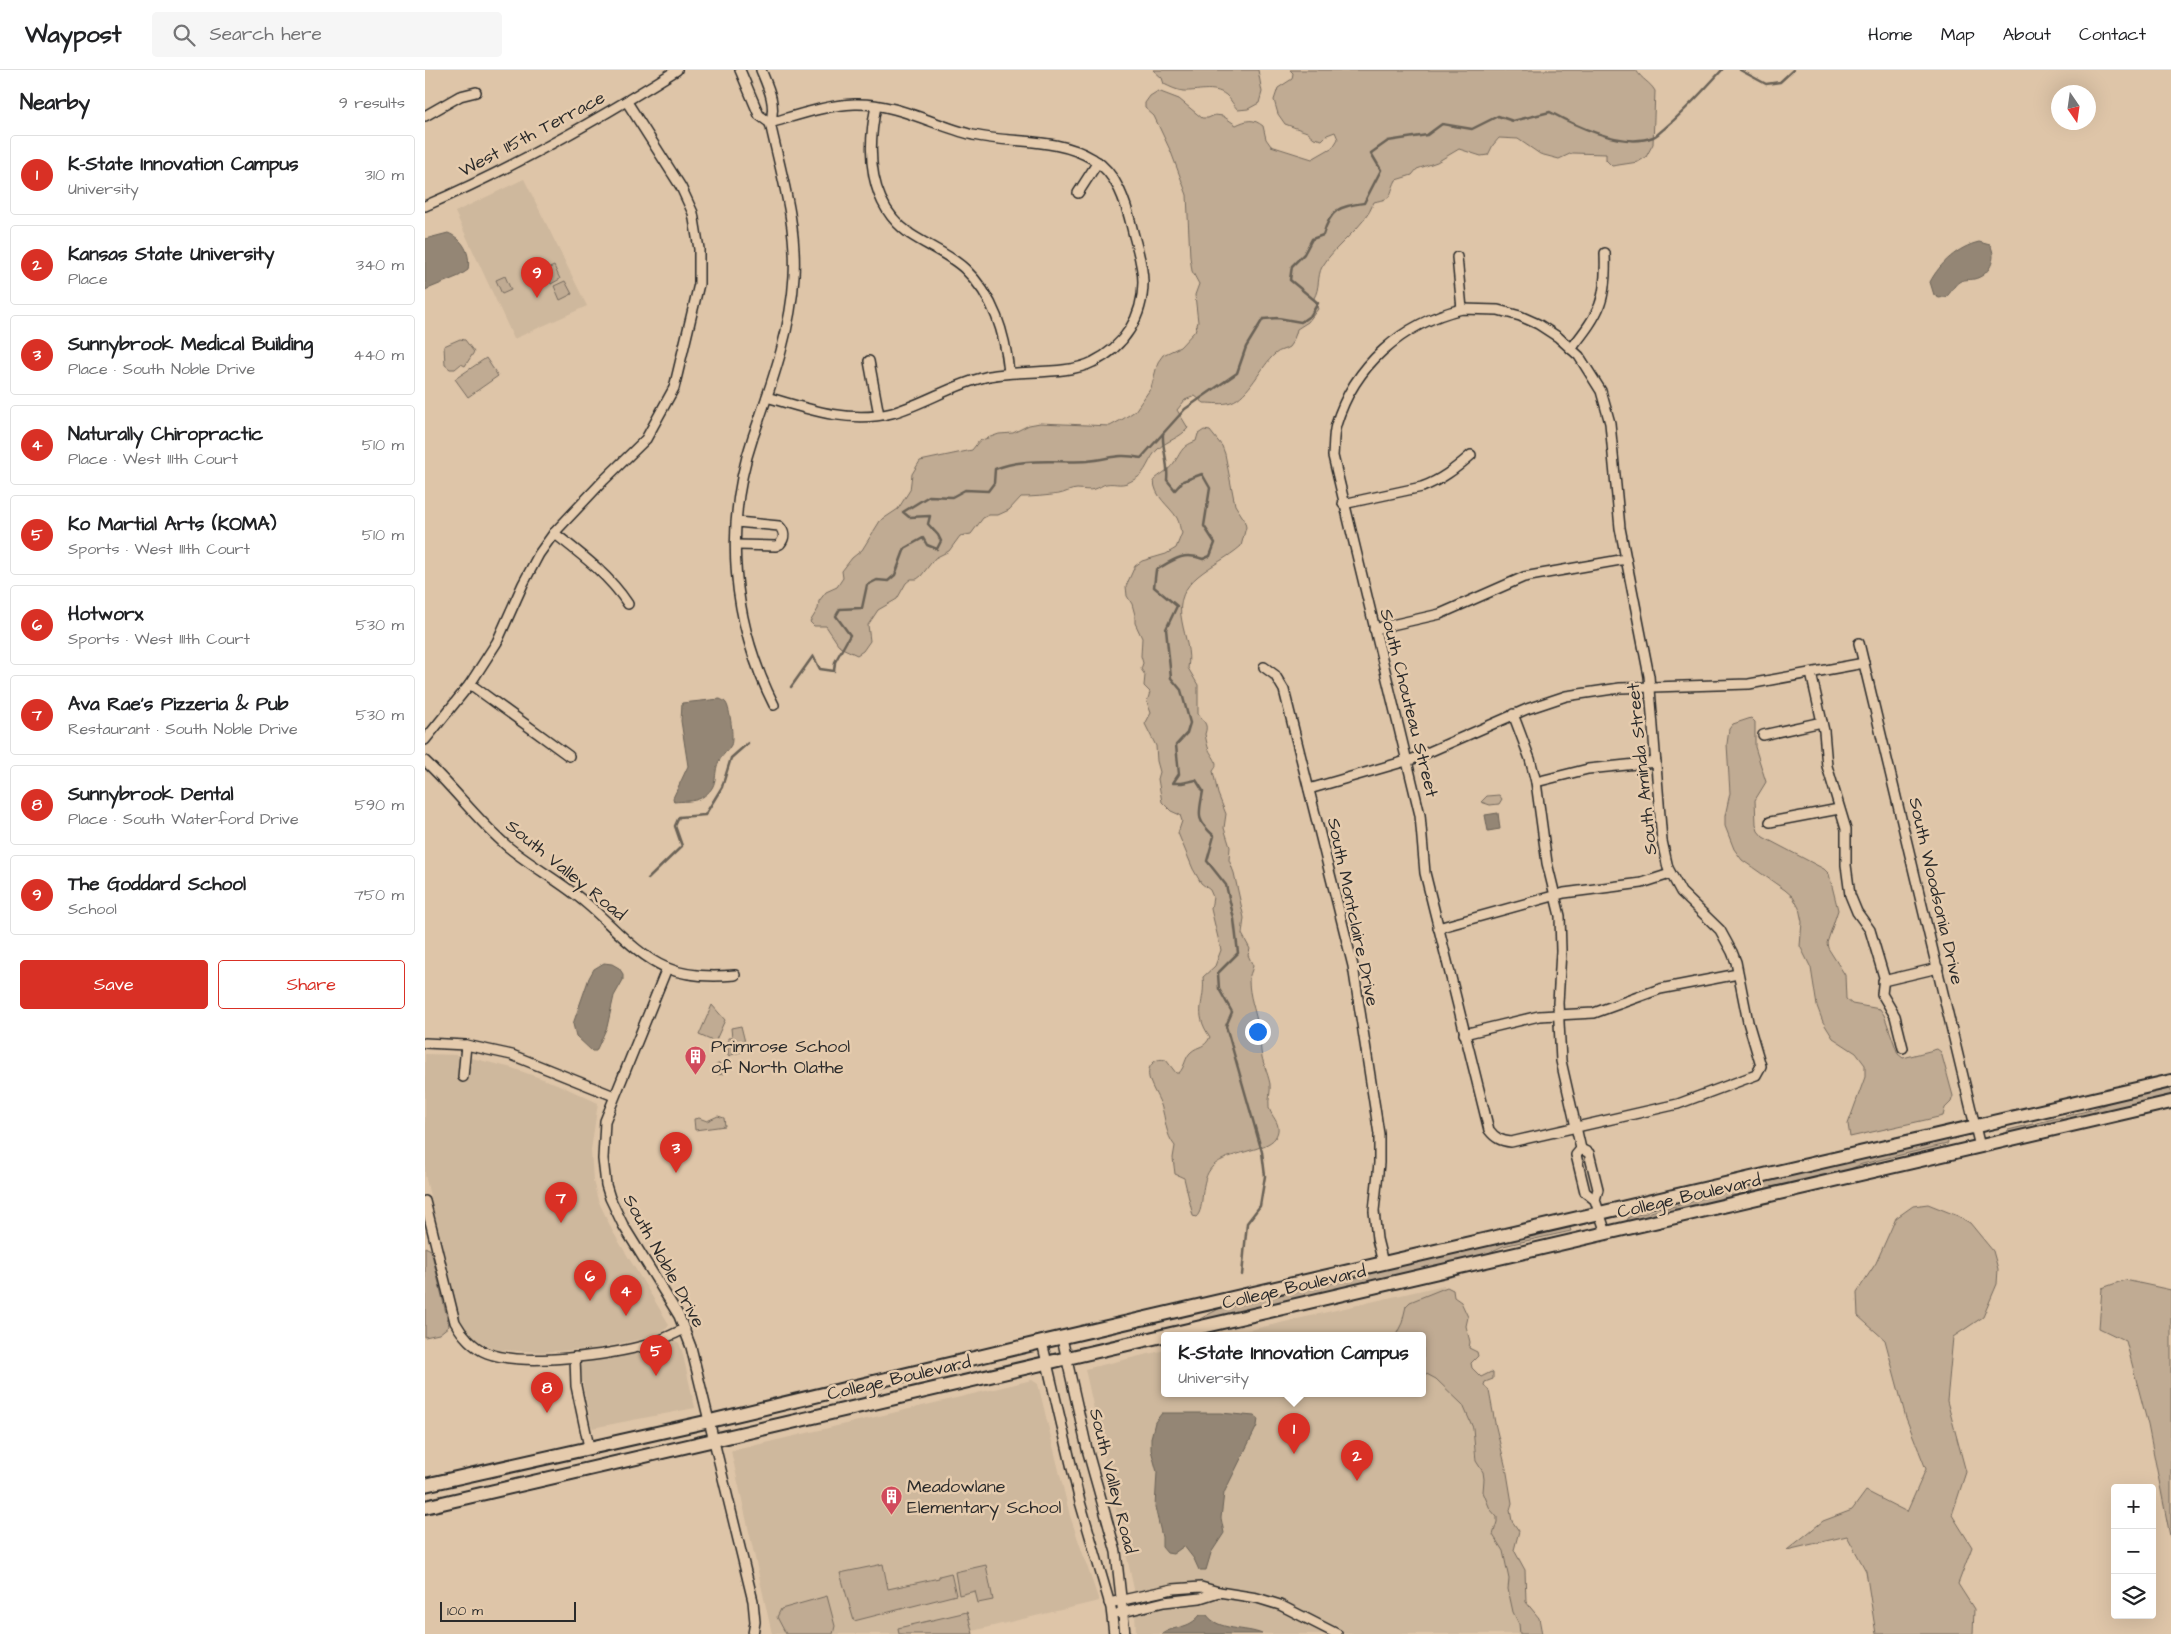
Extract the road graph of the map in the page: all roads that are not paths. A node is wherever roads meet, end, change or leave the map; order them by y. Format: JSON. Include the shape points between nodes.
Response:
{"nodes":[{"id":1,"x":677,"y":70,"type":"edge"},
{"id":2,"x":741,"y":70,"type":"edge"},
{"id":3,"x":761,"y":70,"type":"edge"},
{"id":4,"x":476,"y":92,"type":"dead end"},
{"id":5,"x":627,"y":102,"type":"junction"},
{"id":6,"x":876,"y":106,"type":"junction"},
{"id":7,"x":425,"y":116,"type":"edge"},
{"id":8,"x":771,"y":123,"type":"junction"},
{"id":9,"x":1098,"y":162,"type":"junction"},
{"id":10,"x":1078,"y":193,"type":"dead end"},
{"id":11,"x":425,"y":206,"type":"edge"},
{"id":12,"x":1605,"y":253,"type":"dead end"},
{"id":13,"x":1457,"y":257,"type":"dead end"},
{"id":14,"x":1462,"y":309,"type":"junction"},
{"id":15,"x":1520,"y":316,"type":"joint"},
{"id":16,"x":1571,"y":350,"type":"junction"},
{"id":17,"x":869,"y":361,"type":"dead end"},
{"id":18,"x":1009,"y":372,"type":"junction"},
{"id":19,"x":767,"y":397,"type":"junction"},
{"id":20,"x":879,"y":415,"type":"junction"},
{"id":21,"x":1471,"y":455,"type":"dead end"},
{"id":22,"x":1343,"y":504,"type":"junction"},
{"id":23,"x":737,"y":522,"type":"junction"},
{"id":24,"x":554,"y":533,"type":"junction"},
{"id":25,"x":736,"y":546,"type":"junction"},
{"id":26,"x":1626,"y":559,"type":"junction"},
{"id":27,"x":628,"y":604,"type":"dead end"},
{"id":28,"x":1374,"y":629,"type":"junction"},
{"id":29,"x":1859,"y":643,"type":"dead end"},
{"id":30,"x":1864,"y":663,"type":"junction"},
{"id":31,"x":1264,"y":668,"type":"dead end"},
{"id":32,"x":1811,"y":673,"type":"junction"},
{"id":33,"x":469,"y":684,"type":"junction"},
{"id":34,"x":1650,"y":688,"type":"junction"},
{"id":35,"x":774,"y":705,"type":"dead end"},
{"id":36,"x":1513,"y":714,"type":"junction"},
{"id":37,"x":1822,"y":722,"type":"junction"},
{"id":38,"x":1763,"y":735,"type":"dead end"},
{"id":39,"x":425,"y":740,"type":"edge"},
{"id":40,"x":569,"y":756,"type":"dead end"},
{"id":41,"x":425,"y":761,"type":"edge"},
{"id":42,"x":1407,"y":761,"type":"junction"},
{"id":43,"x":1656,"y":762,"type":"junction"},
{"id":44,"x":1536,"y":782,"type":"junction"},
{"id":45,"x":1309,"y":789,"type":"junction"},
{"id":46,"x":1839,"y":809,"type":"junction"},
{"id":47,"x":1770,"y":822,"type":"dead end"},
{"id":48,"x":1670,"y":874,"type":"junction"},
{"id":49,"x":1555,"y":896,"type":"junction"},
{"id":50,"x":1438,"y":928,"type":"junction"},
{"id":51,"x":667,"y":968,"type":"junction"},
{"id":52,"x":1937,"y":968,"type":"junction"},
{"id":53,"x":1738,"y":974,"type":"junction"},
{"id":54,"x":735,"y":975,"type":"dead end"},
{"id":55,"x":1883,"y":981,"type":"junction"},
{"id":56,"x":1559,"y":1016,"type":"junction"},
{"id":57,"x":1464,"y":1034,"type":"junction"},
{"id":58,"x":425,"y":1043,"type":"edge"},
{"id":59,"x":466,"y":1045,"type":"junction"},
{"id":60,"x":1903,"y":1048,"type":"dead end"},
{"id":61,"x":463,"y":1077,"type":"dead end"},
{"id":62,"x":2171,"y":1081,"type":"edge"},
{"id":63,"x":614,"y":1096,"type":"junction"},
{"id":64,"x":2171,"y":1102,"type":"edge"},
{"id":65,"x":1576,"y":1126,"type":"junction"},
{"id":66,"x":1975,"y":1126,"type":"junction"},
{"id":67,"x":1979,"y":1147,"type":"junction"},
{"id":68,"x":1581,"y":1149,"type":"junction"},
{"id":69,"x":425,"y":1201,"type":"edge"},
{"id":70,"x":1597,"y":1206,"type":"junction"},
{"id":71,"x":1606,"y":1233,"type":"junction"},
{"id":72,"x":429,"y":1239,"type":"edge"},
{"id":73,"x":1383,"y":1263,"type":"junction"},
{"id":74,"x":685,"y":1329,"type":"junction"},
{"id":75,"x":1178,"y":1332,"type":"edge"},
{"id":76,"x":1161,"y":1336,"type":"edge"},
{"id":77,"x":1061,"y":1338,"type":"junction"},
{"id":78,"x":1042,"y":1342,"type":"junction"},
{"id":79,"x":575,"y":1357,"type":"junction"},
{"id":80,"x":1066,"y":1358,"type":"junction"},
{"id":81,"x":1047,"y":1362,"type":"junction"},
{"id":82,"x":710,"y":1421,"type":"junction"},
{"id":83,"x":714,"y":1439,"type":"junction"},
{"id":84,"x":589,"y":1448,"type":"junction"},
{"id":85,"x":425,"y":1485,"type":"edge"},
{"id":86,"x":425,"y":1507,"type":"edge"},
{"id":87,"x":1219,"y":1592,"type":"junction"},
{"id":88,"x":1122,"y":1601,"type":"junction"},
{"id":89,"x":1109,"y":1603,"type":"junction"},
{"id":90,"x":1123,"y":1612,"type":"junction"},
{"id":91,"x":1112,"y":1614,"type":"junction"},
{"id":92,"x":753,"y":1634,"type":"edge"},
{"id":93,"x":1114,"y":1634,"type":"edge"},
{"id":94,"x":1125,"y":1634,"type":"edge"},
{"id":95,"x":1337,"y":1634,"type":"edge"}],
"edges":[{"from":1,"to":5,"type":"street","name":"West 115th Terrace"},
{"from":2,"to":8,"type":"street","via":[[759,115]]},
{"from":3,"to":8,"type":"street","via":[[773,103]]},
{"from":4,"to":7,"type":"street","via":[[460,96]]},
{"from":5,"to":11,"type":"street","name":"West 115th Terrace","via":[[541,151]]},
{"from":5,"to":24,"type":"street","via":[[681,187],[693,213],[699,249],[699,284],[674,388],[658,419],[646,439]]},
{"from":6,"to":8,"type":"street","via":[[855,104],[828,108]]},
{"from":6,"to":9,"type":"street","via":[[906,111],[973,135],[1076,150]]},
{"from":6,"to":18,"type":"street","via":[[871,160],[879,195],[891,215],[909,233],[965,268],[987,297],[1000,324]]},
{"from":8,"to":19,"type":"street","via":[[792,223],[794,276],[787,329]]},
{"from":9,"to":10,"type":"street"},
{"from":9,"to":18,"type":"street","via":[[1124,199],[1140,261],[1142,296],[1131,330],[1119,345],[1091,364]]},
{"from":12,"to":16,"type":"street","via":[[1604,295],[1593,321]]},
{"from":13,"to":14,"type":"street"},
{"from":14,"to":15,"type":"street","name":"South Chouteau Street","via":[[1497,310]]},
{"from":14,"to":22,"type":"street","name":"South Chouteau Street","via":[[1430,318],[1381,350],[1349,394],[1336,426],[1333,456]]},
{"from":15,"to":16,"type":"street","name":"South Aminda Street","via":[[1559,337]]},
{"from":16,"to":26,"type":"street","name":"South Aminda Street","via":[[1579,356],[1601,391],[1610,423]]},
{"from":17,"to":20,"type":"street"},
{"from":18,"to":20,"type":"street","via":[[961,384],[908,407]]},
{"from":19,"to":20,"type":"street","via":[[826,414]]},
{"from":19,"to":23,"type":"street","via":[[743,476]]},
{"from":21,"to":22,"type":"street","via":[[1449,474],[1427,485]]},
{"from":22,"to":28,"type":"street","name":"South Chouteau Street"},
{"from":23,"to":25,"type":"street"},
{"from":23,"to":25,"type":"street","via":[[779,526],[784,535],[776,546]]},
{"from":24,"to":27,"type":"street","via":[[588,559]]},
{"from":24,"to":33,"type":"street","via":[[523,584],[497,642]]},
{"from":25,"to":35,"type":"street","via":[[736,584],[742,620],[759,674]]},
{"from":26,"to":28,"type":"street","via":[[1524,577],[1451,611]]},
{"from":26,"to":34,"type":"street","name":"South Aminda Street"},
{"from":28,"to":42,"type":"street","name":"South Chouteau Street"},
{"from":29,"to":30,"type":"street","name":"South Woodsonia Drive"},
{"from":30,"to":32,"type":"street"},
{"from":30,"to":52,"type":"street","name":"South Woodsonia Drive"},
{"from":31,"to":45,"type":"street","name":"South Montclaire Drive","via":[[1275,674],[1284,690]]},
{"from":32,"to":34,"type":"street","via":[[1749,684]]},
{"from":32,"to":37,"type":"street"},
{"from":33,"to":39,"type":"street"},
{"from":33,"to":40,"type":"street"},
{"from":34,"to":36,"type":"street","via":[[1620,688],[1565,696]]},
{"from":34,"to":43,"type":"street","name":"South Aminda Street"},
{"from":36,"to":42,"type":"street"},
{"from":36,"to":44,"type":"street"},
{"from":37,"to":38,"type":"street"},
{"from":37,"to":46,"type":"street","via":[[1827,766]]},
{"from":41,"to":51,"type":"street","name":"South Valley Road","via":[[509,847],[574,892],[625,938]]},
{"from":42,"to":45,"type":"street"},
{"from":42,"to":50,"type":"street","name":"South Chouteau Street","via":[[1420,815],[1425,873]]},
{"from":43,"to":44,"type":"street","via":[[1588,769]]},
{"from":43,"to":48,"type":"street","name":"South Aminda Street","via":[[1662,841]]},
{"from":44,"to":49,"type":"street"},
{"from":45,"to":73,"type":"street","name":"South Montclaire Drive","via":[[1353,966],[1379,1134],[1374,1211]]},
{"from":46,"to":47,"type":"street"},
{"from":46,"to":55,"type":"street","via":[[1847,829],[1846,865],[1851,895],[1857,912],[1870,930],[1883,970]]},
{"from":48,"to":49,"type":"street","via":[[1642,883]]},
{"from":48,"to":53,"type":"street","name":"South Aminda Street","via":[[1681,892],[1720,930],[1732,952]]},
{"from":49,"to":50,"type":"street"},
{"from":49,"to":56,"type":"street","via":[[1561,939]]},
{"from":50,"to":57,"type":"street","name":"South Chouteau Street"},
{"from":51,"to":54,"type":"street","name":"South Valley Road","via":[[697,975]]},
{"from":51,"to":63,"type":"street","name":"South Noble Drive"},
{"from":52,"to":55,"type":"street"},
{"from":52,"to":66,"type":"street","name":"South Woodsonia Drive"},
{"from":53,"to":56,"type":"street","via":[[1660,989],[1594,1013]]},
{"from":53,"to":65,"type":"street","name":"South Aminda Street","via":[[1748,1022],[1761,1061],[1756,1075],[1678,1104]]},
{"from":55,"to":60,"type":"street","via":[[1882,994],[1895,1016]]},
{"from":56,"to":57,"type":"street","via":[[1539,1016]]},
{"from":56,"to":65,"type":"street","via":[[1561,1061]]},
{"from":57,"to":65,"type":"street","name":"South Chouteau Street","via":[[1489,1130],[1495,1137],[1511,1142]]},
{"from":58,"to":59,"type":"street"},
{"from":59,"to":61,"type":"street"},
{"from":59,"to":63,"type":"street","via":[[512,1055]]},
{"from":62,"to":66,"type":"main road","name":"College Boulevard"},
{"from":63,"to":74,"type":"street","name":"South Noble Drive","via":[[605,1121],[603,1140],[606,1185],[623,1225]]},
{"from":64,"to":67,"type":"main road","name":"College Boulevard"},
{"from":65,"to":68,"type":"street"},
{"from":66,"to":67,"type":"street","name":"South Woodsonia Drive"},
{"from":66,"to":70,"type":"main road","name":"College Boulevard"},
{"from":67,"to":71,"type":"main road","name":"College Boulevard"},
{"from":68,"to":70,"type":"street","via":[[1589,1152],[1598,1189]]},
{"from":68,"to":70,"type":"street","via":[[1576,1156],[1585,1192]]},
{"from":69,"to":72,"type":"street"},
{"from":70,"to":71,"type":"street"},
{"from":70,"to":73,"type":"main road","name":"College Boulevard"},
{"from":71,"to":75,"type":"main road","name":"College Boulevard"},
{"from":72,"to":79,"type":"street","via":[[455,1322],[472,1344],[503,1357]]},
{"from":73,"to":77,"type":"main road","name":"College Boulevard"},
{"from":74,"to":79,"type":"street","via":[[649,1344]]},
{"from":74,"to":82,"type":"street","name":"South Noble Drive"},
{"from":76,"to":80,"type":"main road","name":"College Boulevard"},
{"from":77,"to":78,"type":"main road","name":"College Boulevard"},
{"from":77,"to":80,"type":"street","name":"South Valley Road"},
{"from":78,"to":81,"type":"street","name":"South Valley Road"},
{"from":78,"to":82,"type":"main road","name":"College Boulevard"},
{"from":79,"to":84,"type":"street","via":[[576,1386]]},
{"from":80,"to":81,"type":"main road","name":"College Boulevard"},
{"from":80,"to":88,"type":"street","name":"South Valley Road","via":[[1116,1552]]},
{"from":81,"to":83,"type":"main road","name":"College Boulevard"},
{"from":81,"to":89,"type":"street","name":"South Valley Road","via":[[1079,1502]]},
{"from":82,"to":83,"type":"street","name":"South Noble Drive"},
{"from":82,"to":84,"type":"main road","name":"College Boulevard"},
{"from":83,"to":86,"type":"main road","name":"College Boulevard"},
{"from":83,"to":92,"type":"street","name":"South Noble Drive","via":[[753,1601]]},
{"from":84,"to":85,"type":"main road","name":"College Boulevard"},
{"from":87,"to":88,"type":"street","via":[[1201,1587],[1173,1589]]},
{"from":87,"to":90,"type":"street"},
{"from":87,"to":95,"type":"street","via":[[1280,1605]]},
{"from":88,"to":89,"type":"street"},
{"from":88,"to":90,"type":"street","name":"South Valley Road"},
{"from":89,"to":91,"type":"street","name":"South Valley Road"},
{"from":90,"to":91,"type":"street"},
{"from":90,"to":94,"type":"street","name":"South Valley Road"},
{"from":91,"to":93,"type":"street","name":"South Valley Road"}]}
